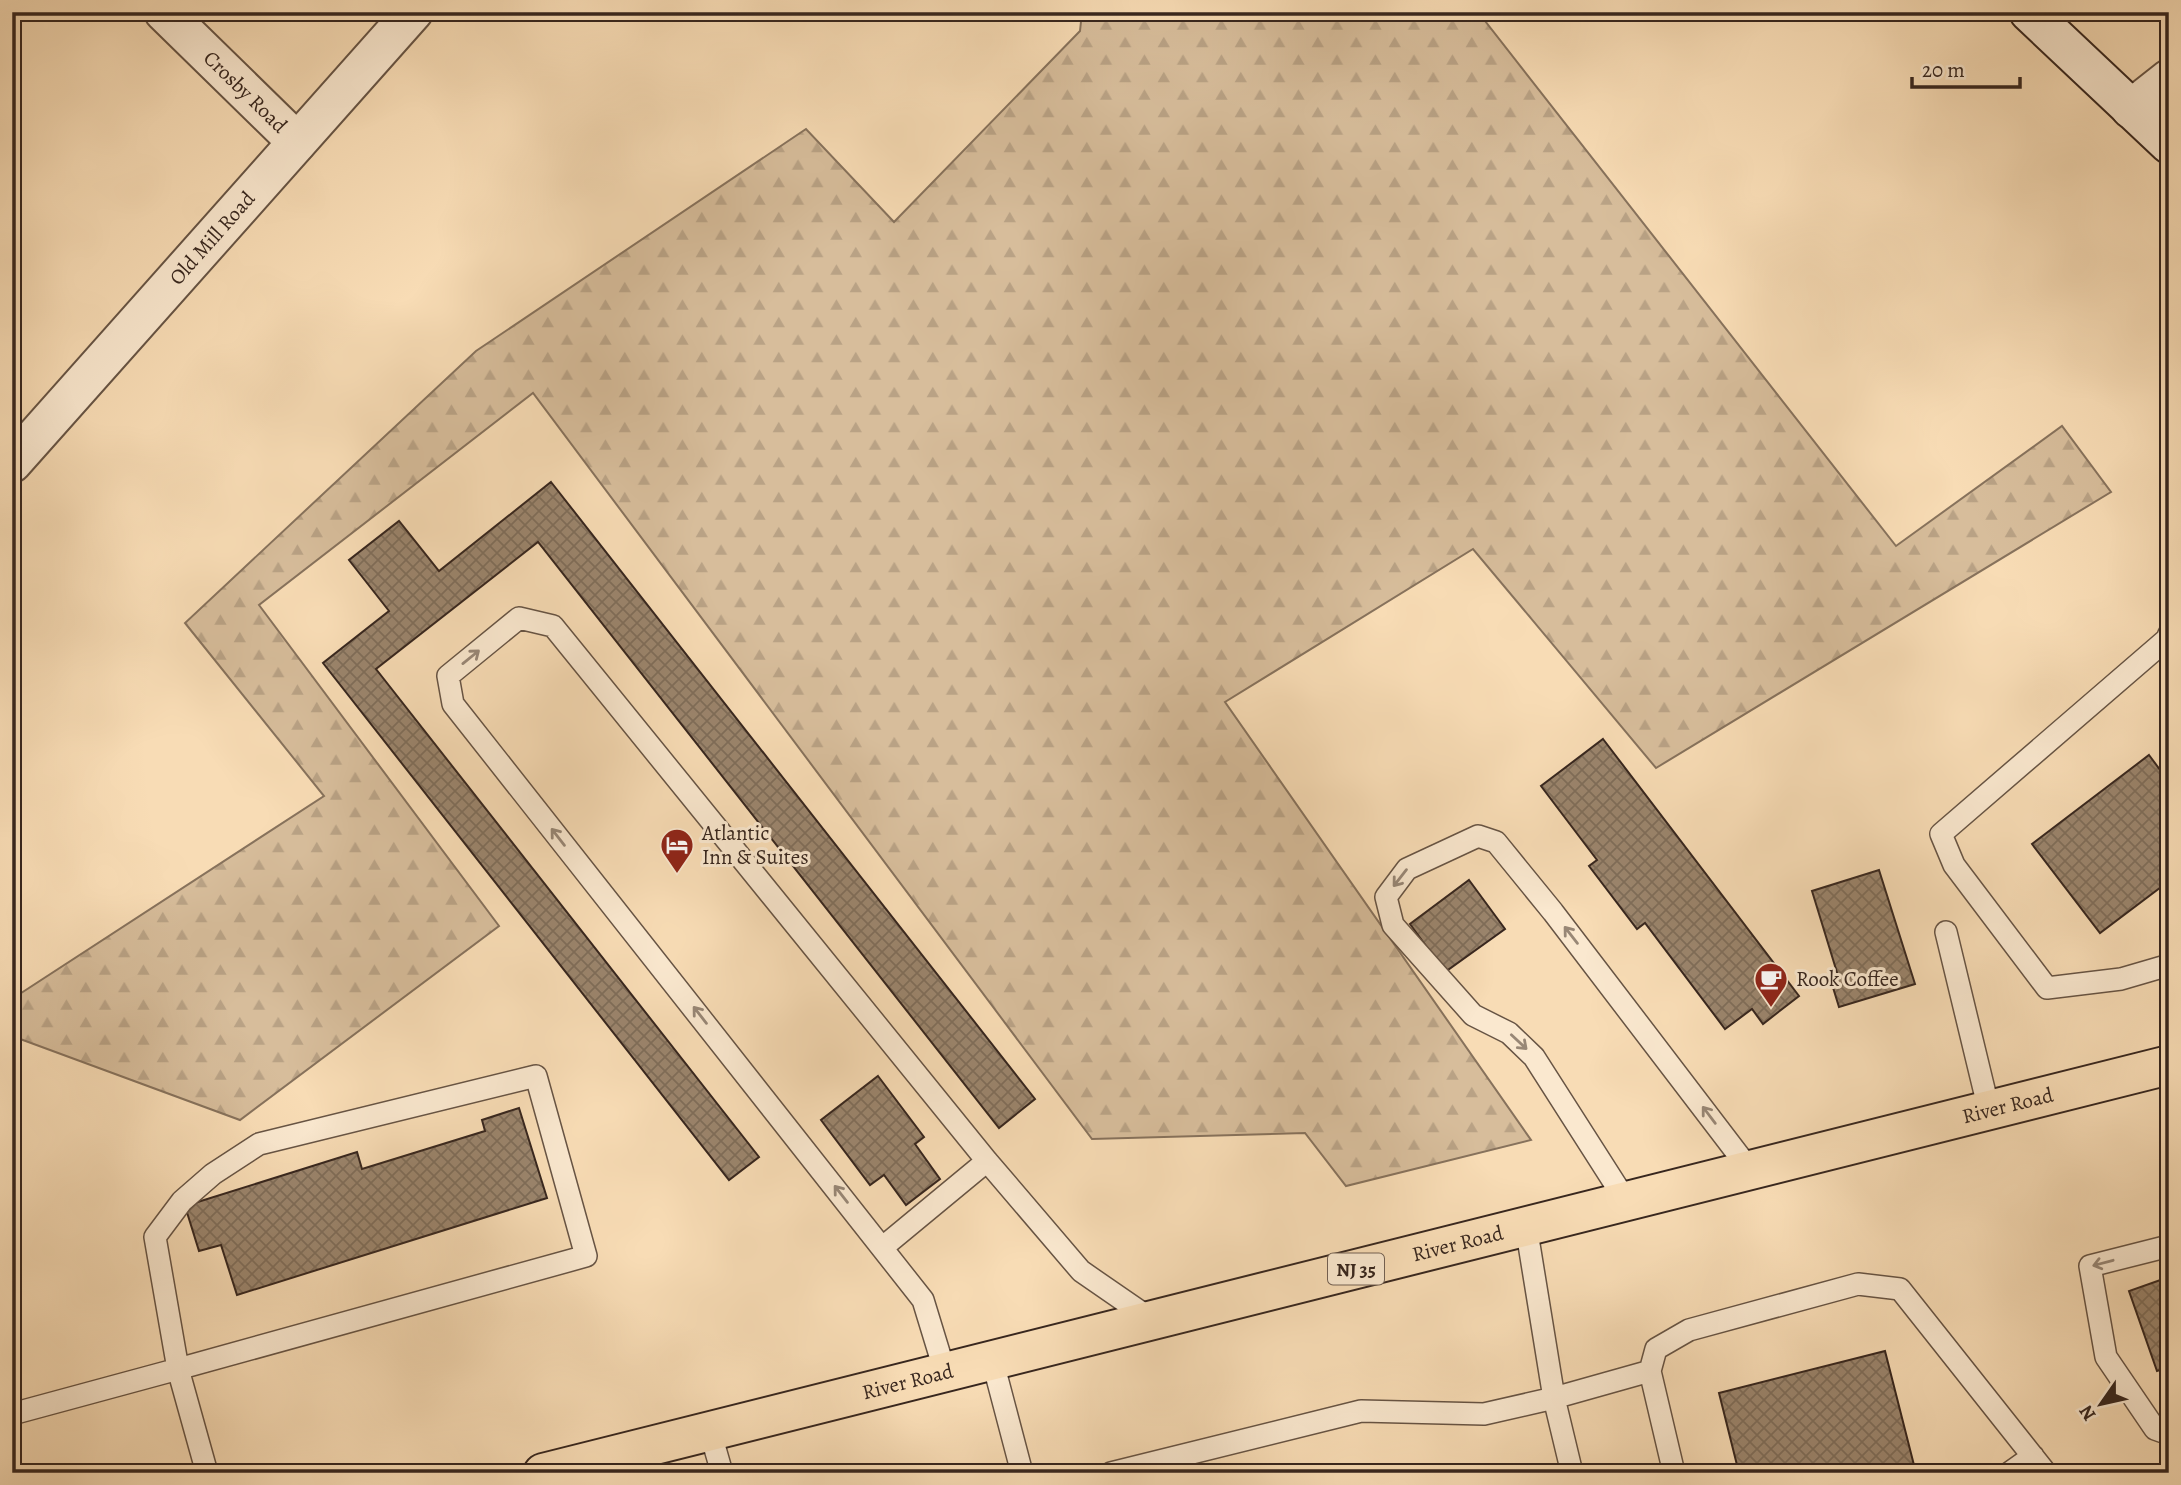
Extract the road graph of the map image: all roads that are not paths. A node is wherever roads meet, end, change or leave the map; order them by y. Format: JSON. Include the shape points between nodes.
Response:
{"nodes":[{"id":1,"x":164,"y":12,"type":"edge"},
{"id":2,"x":413,"y":12,"type":"edge"},
{"id":3,"x":2029,"y":12,"type":"edge"},
{"id":4,"x":2169,"y":79,"type":"edge"},
{"id":5,"x":2131,"y":108,"type":"junction"},
{"id":6,"x":297,"y":142,"type":"junction"},
{"id":7,"x":2169,"y":144,"type":"edge"},
{"id":8,"x":12,"y":463,"type":"edge"},
{"id":9,"x":2168,"y":638,"type":"edge"},
{"id":10,"x":1946,"y":932,"type":"dead end"},
{"id":11,"x":2169,"y":965,"type":"edge"},
{"id":12,"x":2169,"y":1065,"type":"edge"},
{"id":13,"x":1989,"y":1110,"type":"junction"},
{"id":14,"x":987,"y":1161,"type":"junction"},
{"id":15,"x":1750,"y":1170,"type":"junction"},
{"id":16,"x":1626,"y":1201,"type":"junction"},
{"id":17,"x":1526,"y":1226,"type":"junction"},
{"id":18,"x":2169,"y":1245,"type":"edge"},
{"id":19,"x":883,"y":1247,"type":"junction"},
{"id":20,"x":1152,"y":1320,"type":"junction"},
{"id":21,"x":992,"y":1359,"type":"junction"},
{"id":22,"x":178,"y":1369,"type":"junction"},
{"id":23,"x":1650,"y":1371,"type":"junction"},
{"id":24,"x":945,"y":1372,"type":"junction"},
{"id":25,"x":1554,"y":1398,"type":"junction"},
{"id":26,"x":12,"y":1413,"type":"edge"},
{"id":27,"x":710,"y":1431,"type":"junction"},
{"id":28,"x":2169,"y":1434,"type":"edge"},
{"id":29,"x":2040,"y":1464,"type":"edge"},
{"id":30,"x":206,"y":1473,"type":"edge"},
{"id":31,"x":543,"y":1473,"type":"edge"},
{"id":32,"x":722,"y":1473,"type":"edge"},
{"id":33,"x":1023,"y":1473,"type":"edge"},
{"id":34,"x":1111,"y":1473,"type":"edge"},
{"id":35,"x":1572,"y":1473,"type":"edge"},
{"id":36,"x":1674,"y":1473,"type":"edge"},
{"id":37,"x":2009,"y":1473,"type":"edge"}],
"edges":[{"from":1,"to":6,"type":"street","name":"Crosby Road"},
{"from":2,"to":6,"type":"street","name":"Old Mill Road"},
{"from":3,"to":5,"type":"street"},
{"from":4,"to":5,"type":"street"},
{"from":5,"to":7,"type":"street"},
{"from":6,"to":8,"type":"street","name":"Old Mill Road"},
{"from":9,"to":11,"type":"lane","via":[[1941,834],[1954,865],[2047,988],[2121,979]]},
{"from":10,"to":13,"type":"lane"},
{"from":12,"to":13,"type":"highway","name":"River Road","number":"NJ 35"},
{"from":13,"to":15,"type":"highway","name":"River Road","number":"NJ 35"},
{"from":14,"to":19,"type":"lane"},
{"from":19,"to":14,"type":"lane","one_way":true,"via":[[453,704],[448,676],[519,618],[553,626]]},
{"from":14,"to":20,"type":"lane","via":[[1081,1271]]},
{"from":15,"to":16,"type":"highway","name":"River Road","number":"NJ 35"},
{"from":15,"to":16,"type":"lane","one_way":true,"via":[[1496,842],[1478,836],[1407,869],[1385,897],[1393,926],[1473,1015],[1509,1033],[1534,1057]]},
{"from":16,"to":17,"type":"highway","name":"River Road","number":"NJ 35"},
{"from":17,"to":20,"type":"highway","name":"River Road","number":"NJ 35"},
{"from":17,"to":25,"type":"lane"},
{"from":18,"to":28,"type":"lane","one_way":true,"via":[[2090,1266],[2106,1357],[2155,1429]]},
{"from":19,"to":24,"type":"lane","via":[[923,1300]]},
{"from":20,"to":21,"type":"highway","name":"River Road","number":"NJ 35"},
{"from":21,"to":24,"type":"highway","name":"River Road","number":"NJ 35"},
{"from":21,"to":33,"type":"lane"},
{"from":22,"to":22,"type":"lane","via":[[586,1256],[536,1076],[259,1144],[213,1174],[182,1201],[155,1237]]},
{"from":22,"to":26,"type":"lane"},
{"from":22,"to":30,"type":"lane"},
{"from":23,"to":25,"type":"lane"},
{"from":23,"to":29,"type":"lane","via":[[1656,1349],[1689,1330],[1858,1284],[1900,1289]]},
{"from":23,"to":36,"type":"lane"},
{"from":24,"to":27,"type":"highway","name":"River Road","number":"NJ 35"},
{"from":25,"to":34,"type":"lane","via":[[1484,1414],[1361,1411]]},
{"from":25,"to":35,"type":"lane"},
{"from":27,"to":31,"type":"highway","name":"River Road","number":"NJ 35"},
{"from":27,"to":32,"type":"lane"},
{"from":29,"to":37,"type":"lane"}]}
